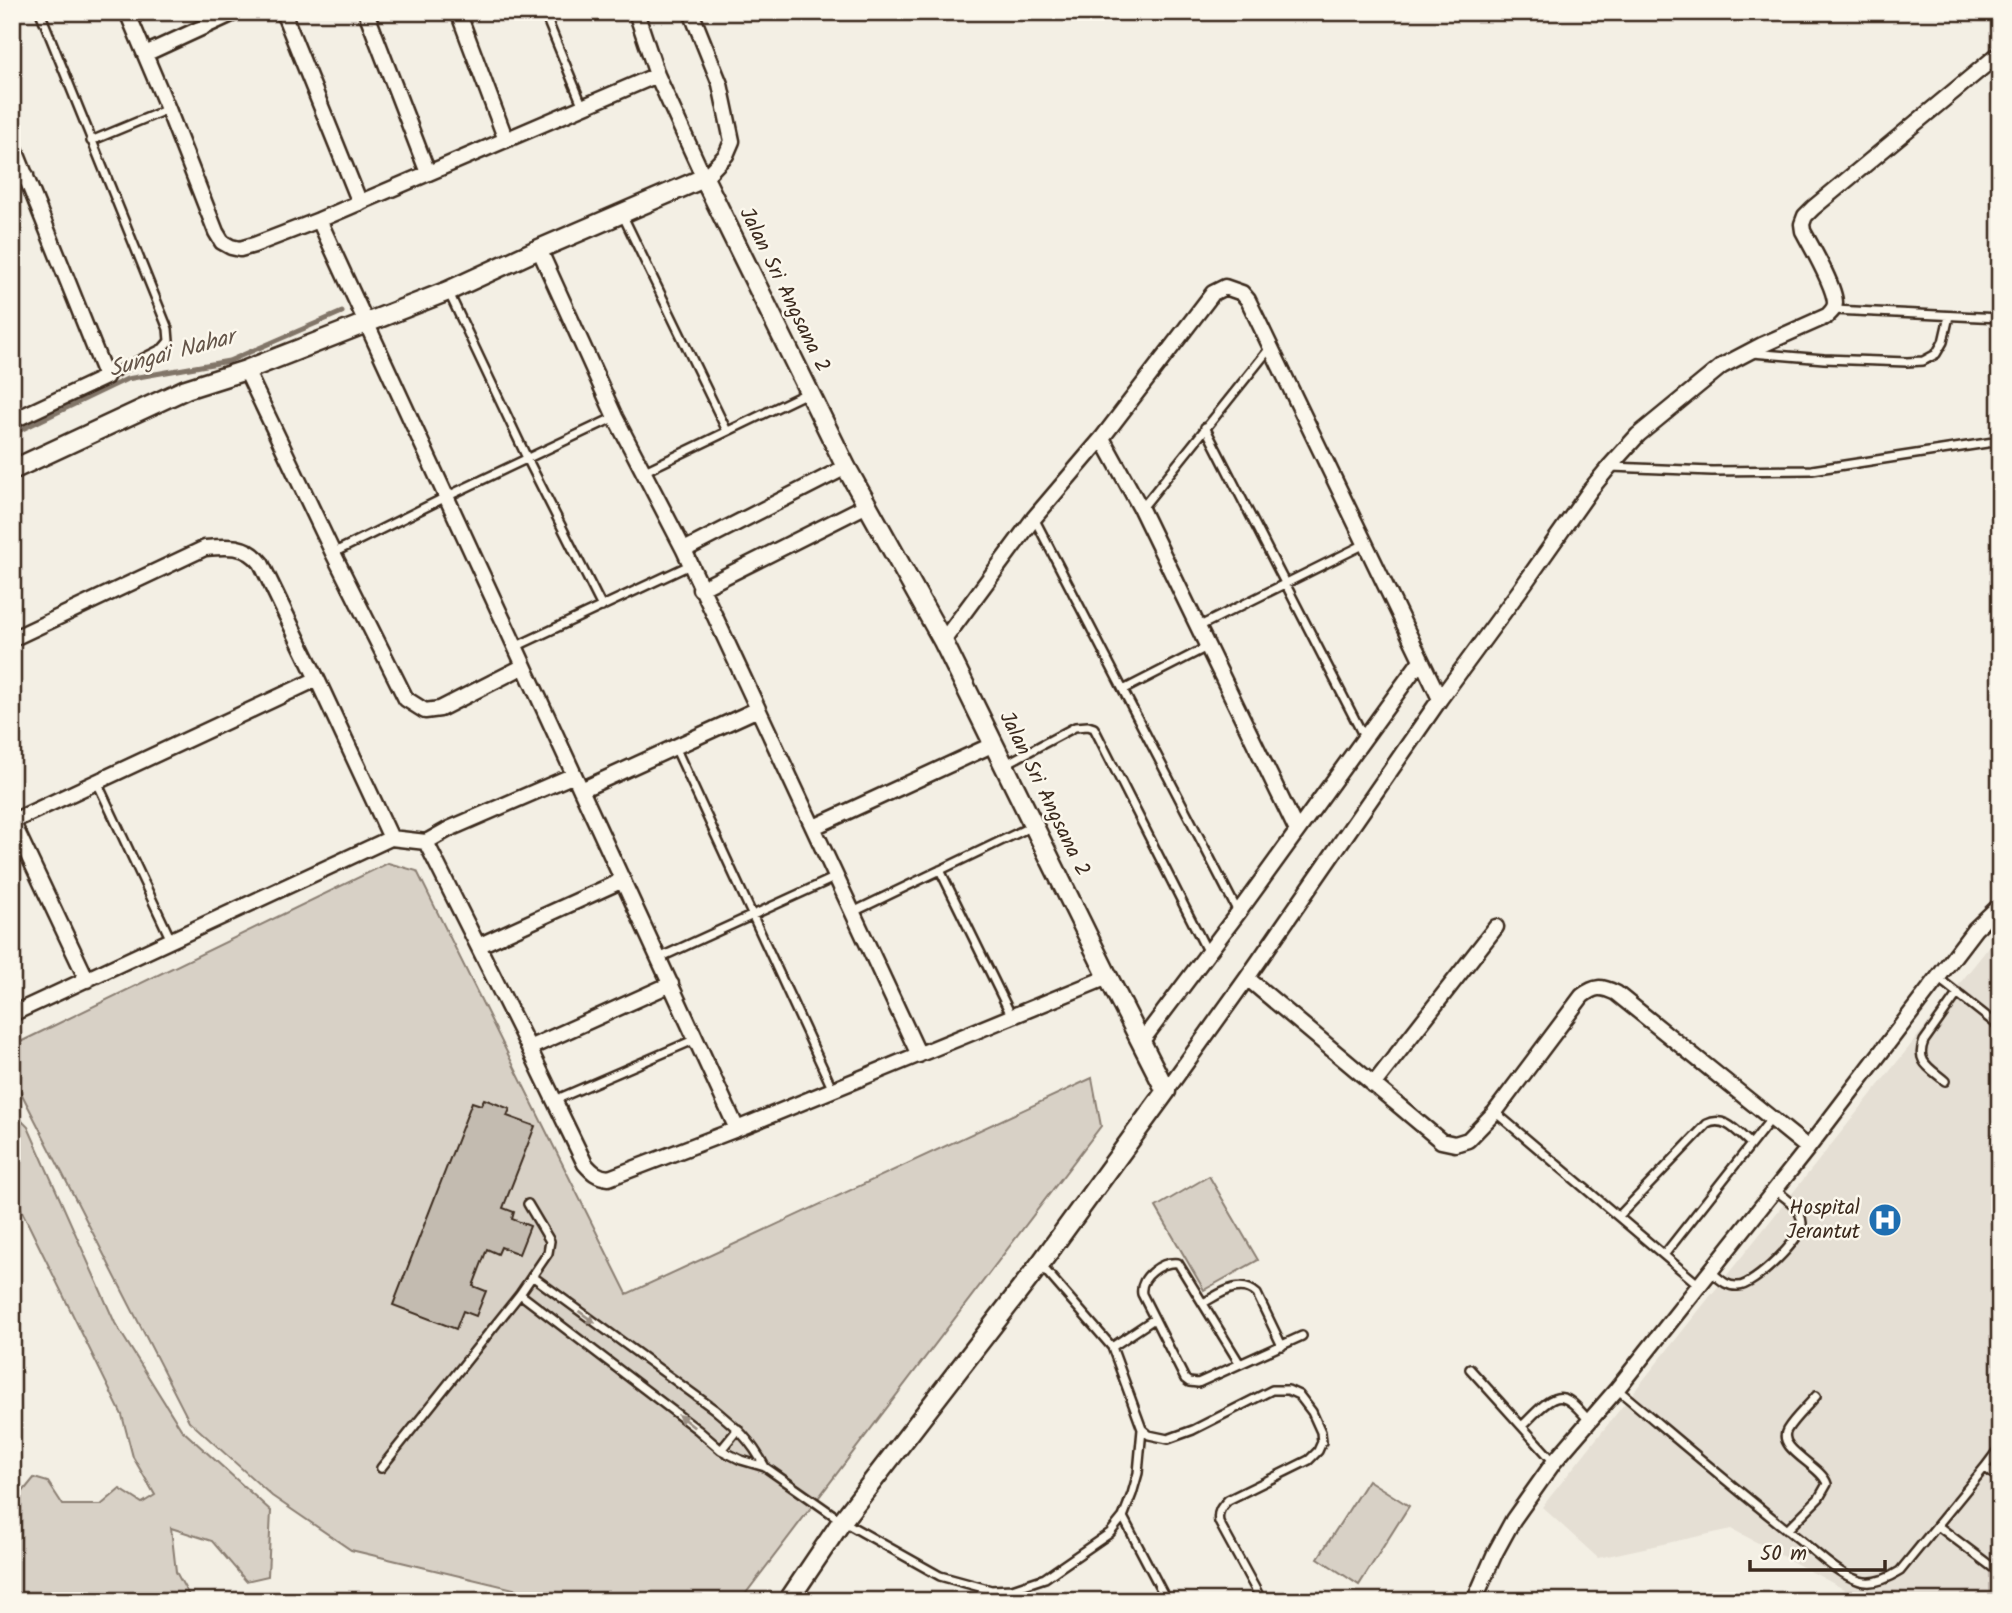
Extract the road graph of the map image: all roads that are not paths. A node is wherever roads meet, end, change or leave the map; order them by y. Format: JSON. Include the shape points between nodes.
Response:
{"nodes":[{"id":1,"x":40,"y":12,"type":"edge"},
{"id":2,"x":127,"y":12,"type":"edge"},
{"id":3,"x":236,"y":12,"type":"edge"},
{"id":4,"x":284,"y":12,"type":"edge"},
{"id":5,"x":366,"y":12,"type":"edge"},
{"id":6,"x":458,"y":12,"type":"edge"},
{"id":7,"x":544,"y":12,"type":"edge"},
{"id":8,"x":636,"y":12,"type":"edge"},
{"id":9,"x":691,"y":12,"type":"edge"},
{"id":10,"x":2000,"y":53,"type":"edge"},
{"id":11,"x":145,"y":54,"type":"junction"},
{"id":12,"x":657,"y":75,"type":"junction"},
{"id":13,"x":583,"y":107,"type":"junction"},
{"id":14,"x":168,"y":109,"type":"junction"},
{"id":15,"x":506,"y":140,"type":"junction"},
{"id":16,"x":91,"y":141,"type":"junction"},
{"id":17,"x":12,"y":142,"type":"edge"},
{"id":18,"x":428,"y":173,"type":"junction"},
{"id":19,"x":19,"y":178,"type":"edge"},
{"id":20,"x":704,"y":178,"type":"junction"},
{"id":21,"x":360,"y":203,"type":"junction"},
{"id":22,"x":622,"y":214,"type":"junction"},
{"id":23,"x":319,"y":220,"type":"junction"},
{"id":24,"x":539,"y":249,"type":"junction"},
{"id":25,"x":448,"y":291,"type":"junction"},
{"id":26,"x":1834,"y":310,"type":"junction"},
{"id":27,"x":1949,"y":316,"type":"junction"},
{"id":28,"x":2000,"y":318,"type":"edge"},
{"id":29,"x":366,"y":323,"type":"junction"},
{"id":30,"x":1272,"y":346,"type":"junction"},
{"id":31,"x":1747,"y":352,"type":"junction"},
{"id":32,"x":246,"y":370,"type":"junction"},
{"id":33,"x":106,"y":377,"type":"junction"},
{"id":34,"x":809,"y":392,"type":"junction"},
{"id":35,"x":615,"y":416,"type":"junction"},
{"id":36,"x":12,"y":421,"type":"edge"},
{"id":37,"x":1205,"y":427,"type":"junction"},
{"id":38,"x":727,"y":431,"type":"junction"},
{"id":39,"x":1102,"y":438,"type":"junction"},
{"id":40,"x":2000,"y":441,"type":"edge"},
{"id":41,"x":527,"y":458,"type":"junction"},
{"id":42,"x":846,"y":467,"type":"junction"},
{"id":43,"x":1609,"y":467,"type":"junction"},
{"id":44,"x":12,"y":470,"type":"edge"},
{"id":45,"x":643,"y":472,"type":"junction"},
{"id":46,"x":446,"y":496,"type":"junction"},
{"id":47,"x":867,"y":505,"type":"junction"},
{"id":48,"x":1141,"y":509,"type":"junction"},
{"id":49,"x":1034,"y":518,"type":"junction"},
{"id":50,"x":1366,"y":543,"type":"junction"},
{"id":51,"x":684,"y":550,"type":"junction"},
{"id":52,"x":333,"y":553,"type":"junction"},
{"id":53,"x":690,"y":565,"type":"junction"},
{"id":54,"x":1285,"y":584,"type":"junction"},
{"id":55,"x":700,"y":589,"type":"junction"},
{"id":56,"x":602,"y":607,"type":"junction"},
{"id":57,"x":1198,"y":627,"type":"junction"},
{"id":58,"x":12,"y":639,"type":"edge"},
{"id":59,"x":943,"y":641,"type":"junction"},
{"id":60,"x":516,"y":647,"type":"junction"},
{"id":61,"x":1207,"y":647,"type":"junction"},
{"id":62,"x":1420,"y":660,"type":"junction"},
{"id":63,"x":524,"y":666,"type":"junction"},
{"id":64,"x":317,"y":679,"type":"junction"},
{"id":65,"x":1123,"y":690,"type":"junction"},
{"id":66,"x":1440,"y":699,"type":"junction"},
{"id":67,"x":758,"y":709,"type":"junction"},
{"id":68,"x":1365,"y":737,"type":"junction"},
{"id":69,"x":994,"y":744,"type":"junction"},
{"id":70,"x":675,"y":747,"type":"junction"},
{"id":71,"x":1004,"y":765,"type":"junction"},
{"id":72,"x":574,"y":775,"type":"junction"},
{"id":73,"x":97,"y":782,"type":"junction"},
{"id":74,"x":581,"y":790,"type":"junction"},
{"id":75,"x":12,"y":821,"type":"edge"},
{"id":76,"x":1034,"y":825,"type":"junction"},
{"id":77,"x":814,"y":827,"type":"junction"},
{"id":78,"x":1297,"y":831,"type":"junction"},
{"id":79,"x":391,"y":838,"type":"junction"},
{"id":80,"x":426,"y":842,"type":"junction"},
{"id":81,"x":940,"y":870,"type":"junction"},
{"id":82,"x":837,"y":877,"type":"junction"},
{"id":83,"x":623,"y":880,"type":"junction"},
{"id":84,"x":2000,"y":905,"type":"edge"},
{"id":85,"x":853,"y":912,"type":"junction"},
{"id":86,"x":1238,"y":913,"type":"junction"},
{"id":87,"x":753,"y":915,"type":"junction"},
{"id":88,"x":1496,"y":927,"type":"dead end"},
{"id":89,"x":172,"y":940,"type":"junction"},
{"id":90,"x":478,"y":946,"type":"junction"},
{"id":91,"x":1208,"y":953,"type":"junction"},
{"id":92,"x":659,"y":958,"type":"junction"},
{"id":93,"x":1108,"y":977,"type":"junction"},
{"id":94,"x":1247,"y":978,"type":"junction"},
{"id":95,"x":1938,"y":978,"type":"junction"},
{"id":96,"x":88,"y":980,"type":"junction"},
{"id":97,"x":671,"y":984,"type":"junction"},
{"id":98,"x":1958,"y":993,"type":"junction"},
{"id":99,"x":12,"y":1014,"type":"edge"},
{"id":100,"x":1012,"y":1017,"type":"junction"},
{"id":101,"x":2000,"y":1027,"type":"edge"},
{"id":102,"x":696,"y":1039,"type":"junction"},
{"id":103,"x":1141,"y":1042,"type":"junction"},
{"id":104,"x":529,"y":1048,"type":"junction"},
{"id":105,"x":919,"y":1055,"type":"junction"},
{"id":106,"x":1945,"y":1081,"type":"dead end"},
{"id":107,"x":1373,"y":1085,"type":"junction"},
{"id":108,"x":833,"y":1090,"type":"junction"},
{"id":109,"x":1166,"y":1091,"type":"junction"},
{"id":110,"x":554,"y":1101,"type":"junction"},
{"id":111,"x":1495,"y":1112,"type":"junction"},
{"id":112,"x":1771,"y":1119,"type":"junction"},
{"id":113,"x":737,"y":1129,"type":"junction"},
{"id":114,"x":1751,"y":1144,"type":"junction"},
{"id":115,"x":1808,"y":1148,"type":"junction"},
{"id":116,"x":1775,"y":1190,"type":"junction"},
{"id":117,"x":528,"y":1205,"type":"dead end"},
{"id":118,"x":1619,"y":1216,"type":"junction"},
{"id":119,"x":1664,"y":1255,"type":"junction"},
{"id":120,"x":1040,"y":1264,"type":"junction"},
{"id":121,"x":1710,"y":1271,"type":"junction"},
{"id":122,"x":532,"y":1276,"type":"junction"},
{"id":123,"x":1699,"y":1285,"type":"junction"},
{"id":124,"x":520,"y":1294,"type":"junction"},
{"id":125,"x":1203,"y":1303,"type":"junction"},
{"id":126,"x":1154,"y":1319,"type":"junction"},
{"id":127,"x":1302,"y":1336,"type":"dead end"},
{"id":128,"x":1282,"y":1346,"type":"junction"},
{"id":129,"x":1112,"y":1347,"type":"junction"},
{"id":130,"x":1240,"y":1364,"type":"junction"},
{"id":131,"x":1470,"y":1369,"type":"dead end"},
{"id":132,"x":1617,"y":1389,"type":"junction"},
{"id":133,"x":1816,"y":1396,"type":"dead end"},
{"id":134,"x":1589,"y":1420,"type":"junction"},
{"id":135,"x":1522,"y":1426,"type":"junction"},
{"id":136,"x":738,"y":1429,"type":"junction"},
{"id":137,"x":1142,"y":1429,"type":"junction"},
{"id":138,"x":2000,"y":1447,"type":"edge"},
{"id":139,"x":721,"y":1450,"type":"junction"},
{"id":140,"x":1553,"y":1462,"type":"junction"},
{"id":141,"x":765,"y":1467,"type":"junction"},
{"id":142,"x":1986,"y":1467,"type":"junction"},
{"id":143,"x":381,"y":1468,"type":"dead end"},
{"id":144,"x":2000,"y":1480,"type":"edge"},
{"id":145,"x":1124,"y":1517,"type":"junction"},
{"id":146,"x":842,"y":1521,"type":"junction"},
{"id":147,"x":1938,"y":1526,"type":"junction"},
{"id":148,"x":1787,"y":1530,"type":"junction"},
{"id":149,"x":2000,"y":1573,"type":"edge"},
{"id":150,"x":788,"y":1601,"type":"edge"},
{"id":151,"x":1167,"y":1601,"type":"edge"},
{"id":152,"x":1262,"y":1601,"type":"edge"},
{"id":153,"x":1474,"y":1601,"type":"edge"}],
"edges":[{"from":1,"to":16,"type":"lane"},
{"from":2,"to":11,"type":"street"},
{"from":3,"to":11,"type":"street"},
{"from":4,"to":21,"type":"street"},
{"from":5,"to":18,"type":"street"},
{"from":6,"to":15,"type":"street"},
{"from":7,"to":13,"type":"lane"},
{"from":8,"to":12,"type":"street"},
{"from":9,"to":20,"type":"street","via":[[720,84],[732,141],[726,155]]},
{"from":10,"to":26,"type":"street","via":[[1805,216],[1803,231],[1833,292]]},
{"from":11,"to":14,"type":"street"},
{"from":12,"to":13,"type":"street"},
{"from":12,"to":20,"type":"street"},
{"from":13,"to":15,"type":"street"},
{"from":14,"to":16,"type":"lane"},
{"from":14,"to":23,"type":"street","via":[[222,242],[240,249]]},
{"from":15,"to":18,"type":"street"},
{"from":16,"to":33,"type":"lane","via":[[169,341]]},
{"from":17,"to":19,"type":"street"},
{"from":18,"to":21,"type":"street"},
{"from":19,"to":33,"type":"street"},
{"from":20,"to":22,"type":"street"},
{"from":20,"to":34,"type":"street","name":"Jalan Sri Angsana 2"},
{"from":21,"to":23,"type":"street"},
{"from":22,"to":24,"type":"street"},
{"from":22,"to":38,"type":"lane"},
{"from":23,"to":29,"type":"street"},
{"from":24,"to":25,"type":"street"},
{"from":24,"to":35,"type":"street"},
{"from":25,"to":29,"type":"street"},
{"from":25,"to":41,"type":"lane"},
{"from":26,"to":27,"type":"lane"},
{"from":26,"to":31,"type":"street"},
{"from":27,"to":28,"type":"lane"},
{"from":27,"to":31,"type":"lane","via":[[1943,342],[1936,354],[1923,361]]},
{"from":29,"to":32,"type":"street"},
{"from":29,"to":46,"type":"street"},
{"from":30,"to":37,"type":"lane"},
{"from":30,"to":39,"type":"street","via":[[1242,293],[1225,287],[1213,293]]},
{"from":30,"to":50,"type":"street"},
{"from":31,"to":43,"type":"street","via":[[1722,366],[1638,435]]},
{"from":32,"to":44,"type":"street","via":[[186,389]]},
{"from":32,"to":52,"type":"street"},
{"from":33,"to":36,"type":"street"},
{"from":34,"to":38,"type":"lane"},
{"from":34,"to":42,"type":"street","name":"Jalan Sri Angsana 2"},
{"from":35,"to":41,"type":"lane"},
{"from":35,"to":45,"type":"street"},
{"from":37,"to":48,"type":"lane"},
{"from":37,"to":54,"type":"lane"},
{"from":38,"to":45,"type":"lane"},
{"from":39,"to":48,"type":"street"},
{"from":39,"to":49,"type":"street"},
{"from":40,"to":43,"type":"lane","via":[[1811,470]]},
{"from":41,"to":46,"type":"lane"},
{"from":41,"to":56,"type":"lane"},
{"from":42,"to":47,"type":"street","name":"Jalan Sri Angsana 2"},
{"from":42,"to":51,"type":"street"},
{"from":43,"to":66,"type":"street"},
{"from":45,"to":51,"type":"street"},
{"from":46,"to":52,"type":"lane"},
{"from":46,"to":60,"type":"street"},
{"from":47,"to":55,"type":"street"},
{"from":47,"to":59,"type":"street","name":"Jalan Sri Angsana 2"},
{"from":48,"to":57,"type":"street"},
{"from":49,"to":59,"type":"street"},
{"from":49,"to":65,"type":"lane"},
{"from":50,"to":54,"type":"lane"},
{"from":50,"to":62,"type":"street"},
{"from":51,"to":53,"type":"street"},
{"from":52,"to":63,"type":"street","via":[[400,690],[415,706],[425,711],[440,709]]},
{"from":53,"to":55,"type":"street"},
{"from":53,"to":56,"type":"lane"},
{"from":54,"to":57,"type":"lane"},
{"from":54,"to":68,"type":"lane"},
{"from":55,"to":67,"type":"street"},
{"from":56,"to":60,"type":"lane"},
{"from":57,"to":61,"type":"street"},
{"from":58,"to":64,"type":"street","via":[[205,548],[227,546],[254,555],[261,563]]},
{"from":59,"to":69,"type":"street","name":"Jalan Sri Angsana 2"},
{"from":60,"to":63,"type":"street"},
{"from":61,"to":65,"type":"lane"},
{"from":61,"to":78,"type":"street"},
{"from":62,"to":66,"type":"street"},
{"from":62,"to":68,"type":"street"},
{"from":63,"to":72,"type":"street"},
{"from":64,"to":73,"type":"street"},
{"from":64,"to":79,"type":"street"},
{"from":65,"to":86,"type":"lane"},
{"from":66,"to":94,"type":"street"},
{"from":67,"to":70,"type":"street"},
{"from":67,"to":77,"type":"street"},
{"from":68,"to":78,"type":"street"},
{"from":69,"to":71,"type":"street","name":"Jalan Sri Angsana 2"},
{"from":69,"to":77,"type":"street"},
{"from":70,"to":74,"type":"street"},
{"from":70,"to":87,"type":"lane"},
{"from":71,"to":76,"type":"street","name":"Jalan Sri Angsana 2"},
{"from":71,"to":91,"type":"lane","via":[[1076,727],[1094,728]]},
{"from":72,"to":74,"type":"street"},
{"from":72,"to":80,"type":"street"},
{"from":73,"to":75,"type":"street"},
{"from":73,"to":89,"type":"lane"},
{"from":74,"to":83,"type":"street"},
{"from":75,"to":96,"type":"street"},
{"from":76,"to":81,"type":"lane"},
{"from":76,"to":93,"type":"street","name":"Jalan Sri Angsana 2"},
{"from":77,"to":82,"type":"street"},
{"from":78,"to":86,"type":"street"},
{"from":79,"to":80,"type":"street"},
{"from":79,"to":89,"type":"street"},
{"from":80,"to":90,"type":"street"},
{"from":81,"to":85,"type":"lane"},
{"from":81,"to":100,"type":"lane"},
{"from":82,"to":85,"type":"street"},
{"from":82,"to":87,"type":"lane"},
{"from":83,"to":90,"type":"street"},
{"from":83,"to":92,"type":"street"},
{"from":84,"to":95,"type":"street","via":[[1975,929]]},
{"from":85,"to":105,"type":"street"},
{"from":86,"to":91,"type":"street"},
{"from":87,"to":92,"type":"lane"},
{"from":87,"to":108,"type":"lane"},
{"from":88,"to":107,"type":"street"},
{"from":89,"to":96,"type":"street"},
{"from":90,"to":104,"type":"street"},
{"from":91,"to":103,"type":"street"},
{"from":92,"to":97,"type":"street"},
{"from":93,"to":100,"type":"street"},
{"from":93,"to":103,"type":"street","name":"Jalan Sri Angsana 2"},
{"from":94,"to":107,"type":"street"},
{"from":94,"to":109,"type":"street"},
{"from":95,"to":98,"type":"lane"},
{"from":95,"to":115,"type":"street"},
{"from":96,"to":99,"type":"street"},
{"from":97,"to":102,"type":"street"},
{"from":97,"to":104,"type":"street"},
{"from":98,"to":101,"type":"lane"},
{"from":98,"to":106,"type":"lane","via":[[1920,1049],[1924,1063]]},
{"from":100,"to":105,"type":"street"},
{"from":102,"to":110,"type":"lane"},
{"from":102,"to":113,"type":"street"},
{"from":103,"to":109,"type":"street","name":"Jalan Sri Angsana 2"},
{"from":104,"to":110,"type":"street"},
{"from":105,"to":108,"type":"street"},
{"from":107,"to":111,"type":"street","via":[[1441,1141],[1455,1144],[1468,1140]]},
{"from":108,"to":113,"type":"street"},
{"from":109,"to":120,"type":"street"},
{"from":110,"to":113,"type":"street","via":[[584,1164],[600,1177],[608,1178]]},
{"from":111,"to":112,"type":"street","via":[[1582,996],[1602,987],[1616,993]]},
{"from":111,"to":118,"type":"lane"},
{"from":112,"to":114,"type":"lane"},
{"from":112,"to":115,"type":"street"},
{"from":114,"to":118,"type":"lane","via":[[1727,1124],[1714,1121]]},
{"from":114,"to":119,"type":"lane"},
{"from":115,"to":116,"type":"street"},
{"from":116,"to":121,"type":"street"},
{"from":116,"to":121,"type":"lane","via":[[1798,1211],[1800,1231],[1774,1263],[1744,1286],[1727,1285]]},
{"from":117,"to":122,"type":"lane","via":[[550,1241],[548,1253]]},
{"from":118,"to":119,"type":"lane"},
{"from":119,"to":123,"type":"lane"},
{"from":120,"to":129,"type":"lane"},
{"from":120,"to":146,"type":"street"},
{"from":121,"to":123,"type":"street"},
{"from":122,"to":124,"type":"lane"},
{"from":122,"to":136,"type":"lane","one_way":true},
{"from":123,"to":132,"type":"street"},
{"from":139,"to":124,"type":"lane","one_way":true},
{"from":124,"to":143,"type":"lane"},
{"from":125,"to":126,"type":"lane","via":[[1178,1264],[1170,1263],[1142,1284]]},
{"from":125,"to":128,"type":"lane","via":[[1237,1286],[1251,1289]]},
{"from":125,"to":130,"type":"lane"},
{"from":126,"to":129,"type":"lane"},
{"from":126,"to":130,"type":"lane","via":[[1189,1382],[1198,1383]]},
{"from":127,"to":128,"type":"lane"},
{"from":128,"to":130,"type":"lane"},
{"from":129,"to":137,"type":"lane"},
{"from":131,"to":135,"type":"lane"},
{"from":132,"to":134,"type":"street"},
{"from":132,"to":148,"type":"lane"},
{"from":133,"to":148,"type":"lane","via":[[1785,1435],[1792,1450],[1821,1473],[1827,1484]]},
{"from":134,"to":135,"type":"lane","via":[[1563,1397],[1549,1400]]},
{"from":134,"to":140,"type":"street"},
{"from":135,"to":140,"type":"lane"},
{"from":136,"to":139,"type":"lane"},
{"from":136,"to":141,"type":"lane"},
{"from":137,"to":145,"type":"lane","via":[[1138,1473]]},
{"from":137,"to":152,"type":"lane","via":[[1168,1440],[1272,1390],[1299,1395],[1312,1412],[1321,1432],[1318,1451],[1220,1508],[1219,1522]]},
{"from":138,"to":142,"type":"lane"},
{"from":139,"to":141,"type":"lane"},
{"from":140,"to":153,"type":"street","via":[[1513,1520]]},
{"from":141,"to":146,"type":"lane"},
{"from":142,"to":144,"type":"lane"},
{"from":142,"to":147,"type":"lane"},
{"from":145,"to":146,"type":"lane","via":[[1110,1533],[1045,1578],[1012,1589],[991,1590],[940,1576]]},
{"from":145,"to":151,"type":"lane"},
{"from":146,"to":150,"type":"street"},
{"from":147,"to":148,"type":"lane","via":[[1900,1571],[1876,1581],[1848,1575]]},
{"from":147,"to":149,"type":"lane"}]}
